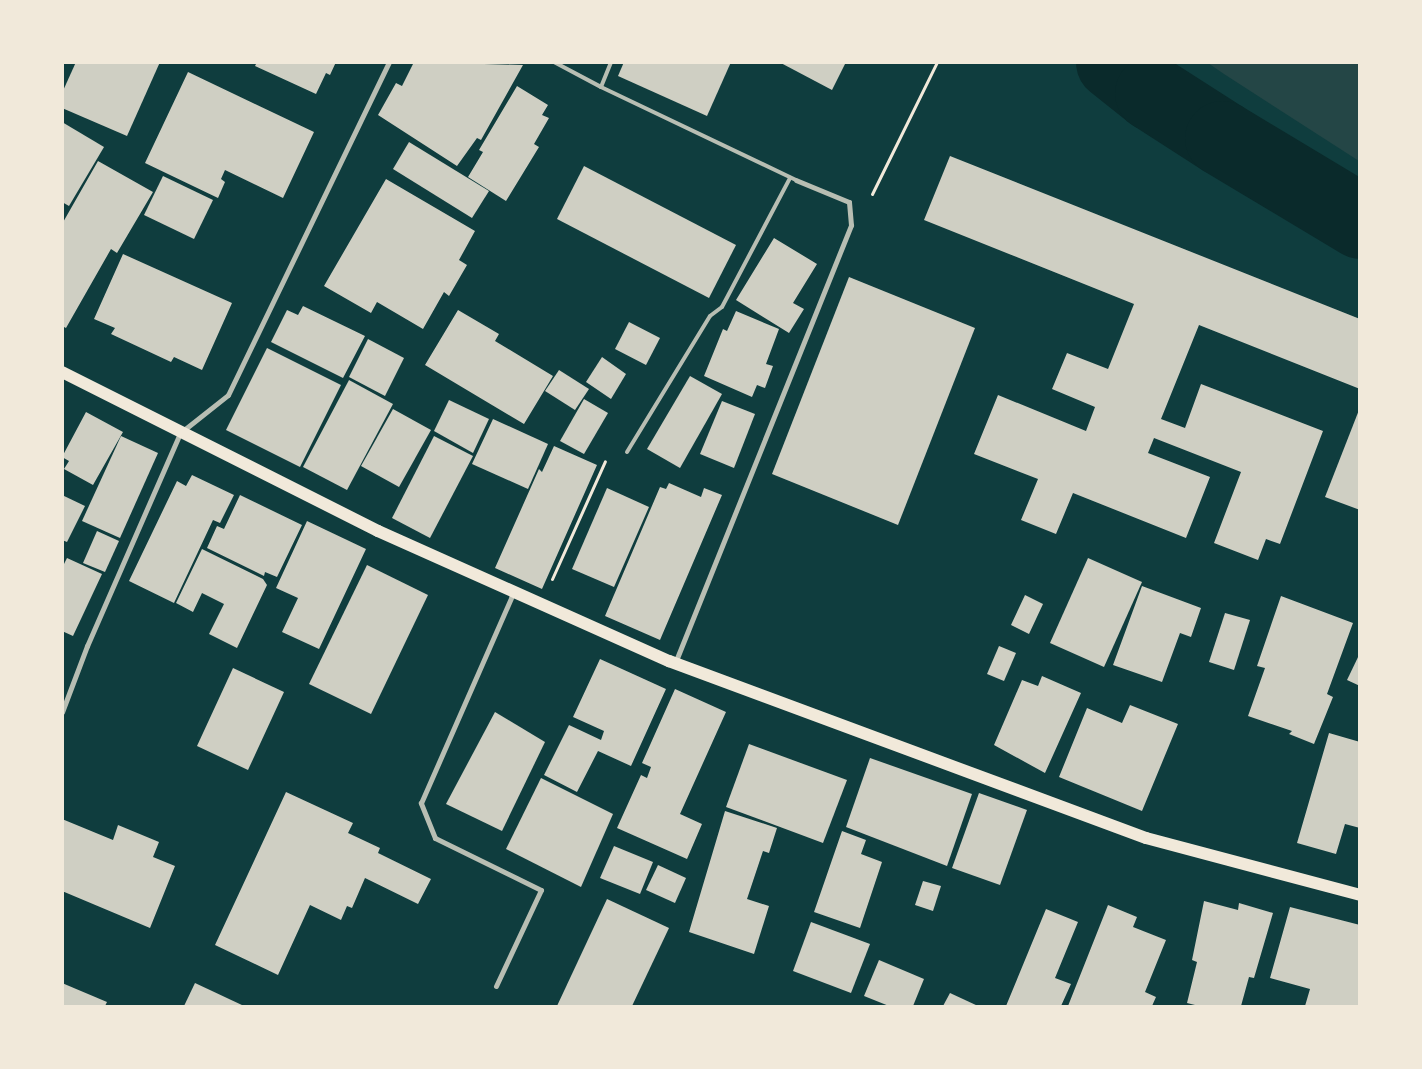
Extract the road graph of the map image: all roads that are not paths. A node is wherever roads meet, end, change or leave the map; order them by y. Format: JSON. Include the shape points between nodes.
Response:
{"nodes":[{"id":1,"x":389,"y":62,"type":"edge"},
{"id":2,"x":554,"y":62,"type":"edge"},
{"id":3,"x":611,"y":62,"type":"edge"},
{"id":4,"x":601,"y":87,"type":"junction"},
{"id":5,"x":793,"y":179,"type":"junction"},
{"id":6,"x":62,"y":372,"type":"edge"},
{"id":7,"x":180,"y":433,"type":"junction"},
{"id":8,"x":627,"y":452,"type":"road end"},
{"id":9,"x":513,"y":593,"type":"junction"},
{"id":10,"x":675,"y":664,"type":"junction"},
{"id":11,"x":62,"y":712,"type":"edge"},
{"id":12,"x":1360,"y":895,"type":"edge"},
{"id":13,"x":496,"y":986,"type":"dead end"}],
"edges":[{"from":1,"to":7,"type":"street","via":[[228,395]]},
{"from":2,"to":4,"type":"lane"},
{"from":3,"to":4,"type":"lane"},
{"from":4,"to":5,"type":"lane"},
{"from":5,"to":8,"type":"lane","via":[[722,307],[710,316]]},
{"from":5,"to":10,"type":"street","via":[[848,202],[851,225]]},
{"from":6,"to":7,"type":"main road"},
{"from":7,"to":9,"type":"main road"},
{"from":7,"to":11,"type":"street","via":[[87,646]]},
{"from":9,"to":10,"type":"main road"},
{"from":9,"to":13,"type":"street","via":[[420,803],[435,838],[541,890]]},
{"from":10,"to":12,"type":"main road","via":[[1146,838]]}]}
